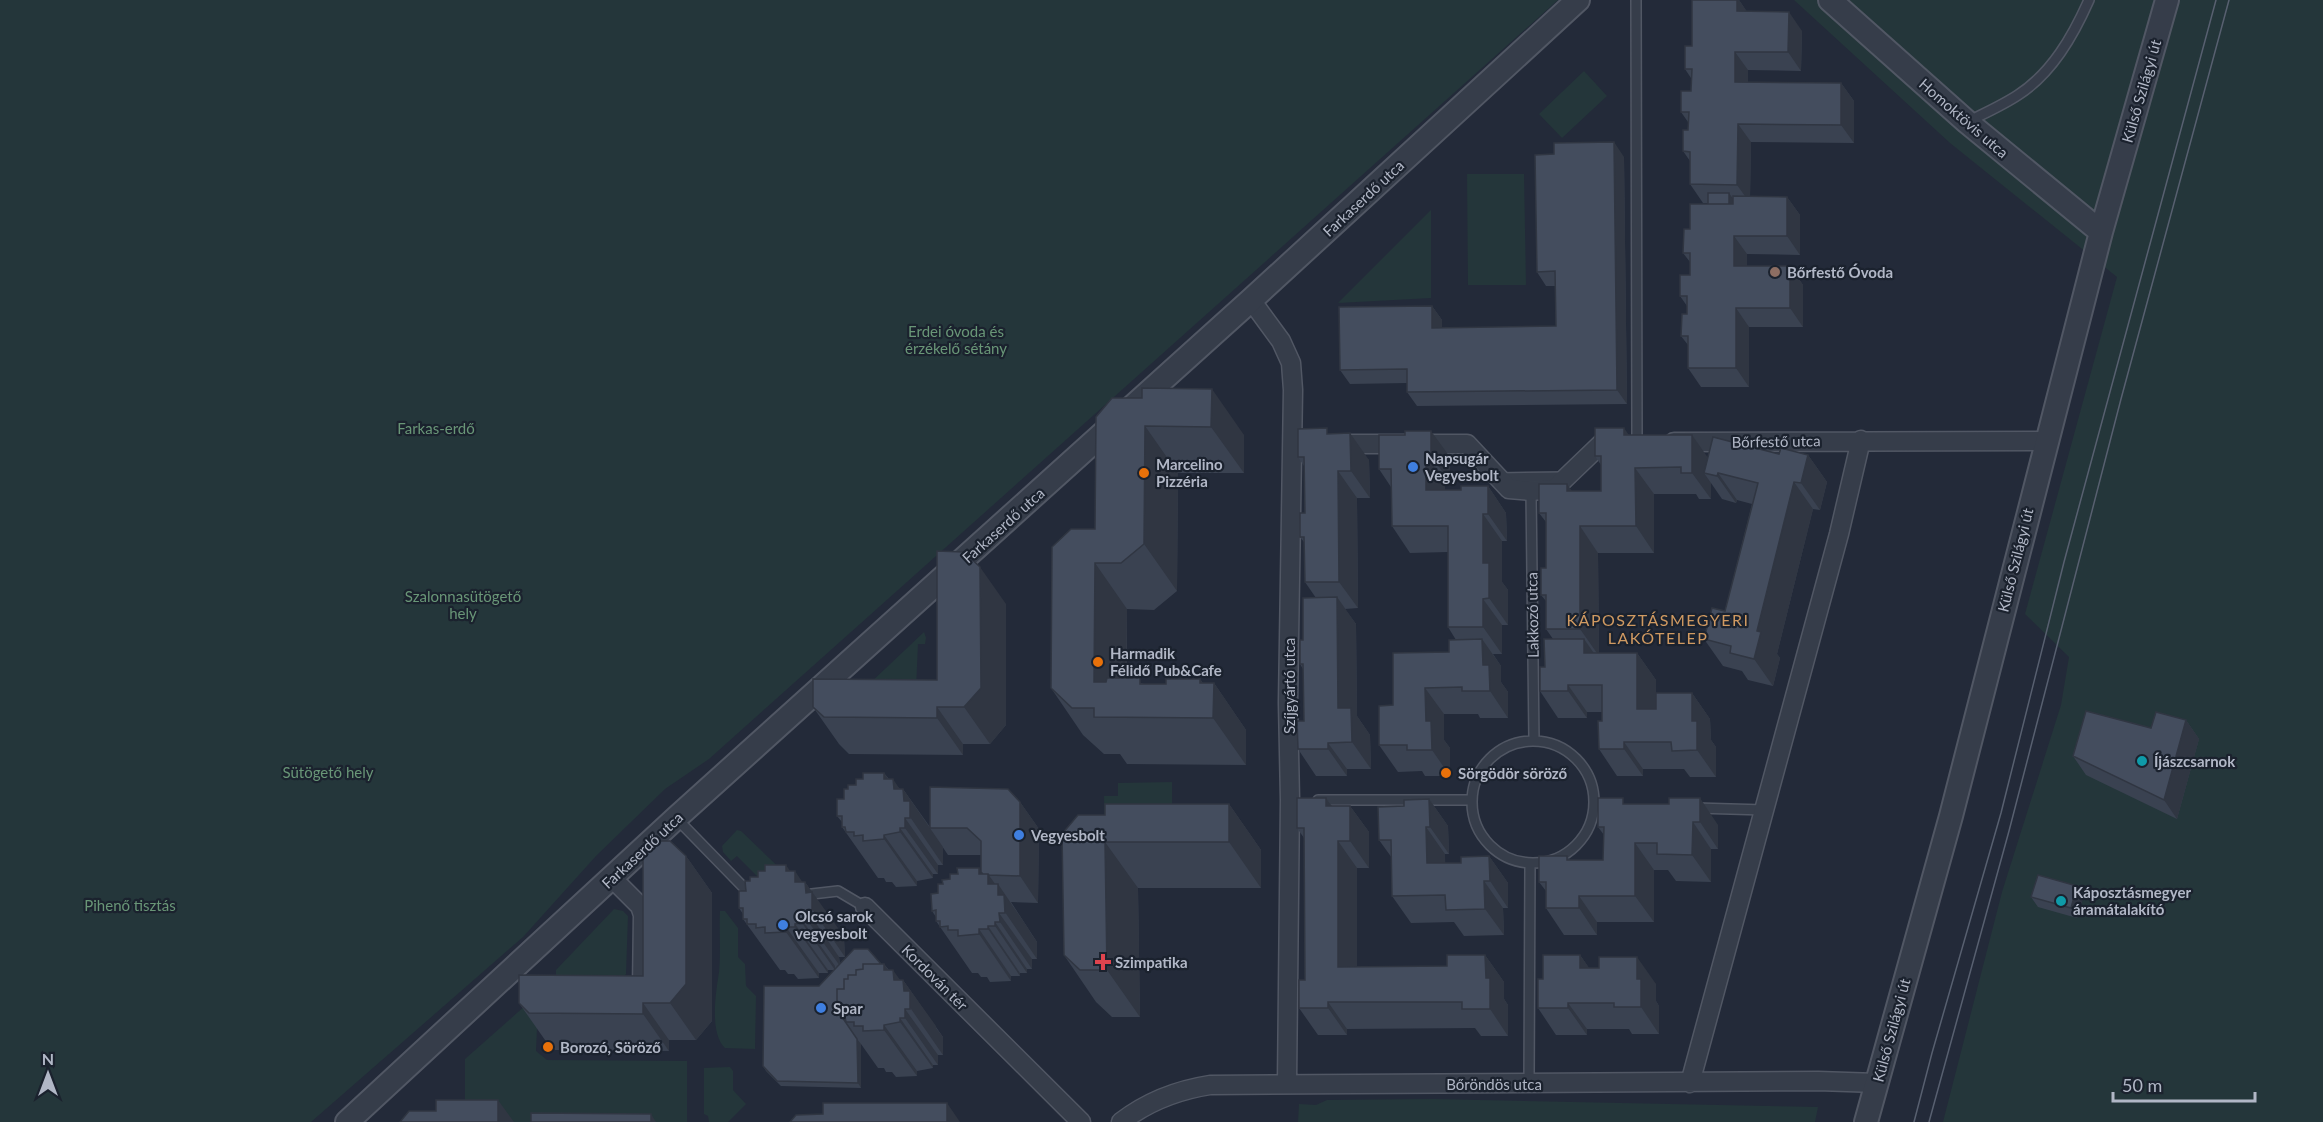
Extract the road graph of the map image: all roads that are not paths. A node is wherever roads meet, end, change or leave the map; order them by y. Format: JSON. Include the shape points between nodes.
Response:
{"nodes":[{"id":1,"x":1578,"y":0,"type":"edge"},
{"id":2,"x":1636,"y":0,"type":"edge"},
{"id":3,"x":1830,"y":0,"type":"edge"},
{"id":4,"x":2089,"y":0,"type":"edge"},
{"id":5,"x":2167,"y":0,"type":"edge"},
{"id":6,"x":1967,"y":122,"type":"junction"},
{"id":7,"x":2101,"y":232,"type":"junction"},
{"id":8,"x":1251,"y":300,"type":"junction"},
{"id":9,"x":1861,"y":440,"type":"junction"},
{"id":10,"x":2046,"y":441,"type":"junction"},
{"id":11,"x":1637,"y":442,"type":"junction"},
{"id":12,"x":1293,"y":443,"type":"junction"},
{"id":13,"x":1566,"y":477,"type":"junction"},
{"id":14,"x":1498,"y":478,"type":"junction"},
{"id":15,"x":1531,"y":491,"type":"junction"},
{"id":16,"x":1534,"y":740,"type":"junction"},
{"id":17,"x":1313,"y":801,"type":"edge"},
{"id":18,"x":1472,"y":801,"type":"junction"},
{"id":19,"x":1595,"y":805,"type":"junction"},
{"id":20,"x":1606,"y":805,"type":"edge"},
{"id":21,"x":1686,"y":807,"type":"edge"},
{"id":22,"x":1765,"y":810,"type":"junction"},
{"id":23,"x":676,"y":818,"type":"junction"},
{"id":24,"x":1530,"y":863,"type":"junction"},
{"id":25,"x":611,"y":877,"type":"junction"},
{"id":26,"x":796,"y":896,"type":"edge"},
{"id":27,"x":760,"y":903,"type":"edge"},
{"id":28,"x":866,"y":908,"type":"joint"},
{"id":29,"x":613,"y":996,"type":"edge"},
{"id":30,"x":1287,"y":1083,"type":"junction"},
{"id":31,"x":1529,"y":1083,"type":"junction"},
{"id":32,"x":1690,"y":1083,"type":"junction"},
{"id":33,"x":1876,"y":1083,"type":"junction"},
{"id":34,"x":347,"y":1122,"type":"edge"},
{"id":35,"x":1081,"y":1122,"type":"edge"},
{"id":36,"x":1121,"y":1122,"type":"edge"},
{"id":37,"x":1866,"y":1122,"type":"edge"}],
"edges":[{"from":1,"to":8,"type":"street","name":"Farkaserdő utca"},
{"from":2,"to":11,"type":"lane"},
{"from":3,"to":6,"type":"street","name":"Homoktövis utca"},
{"from":4,"to":6,"type":"lane","via":[[2080,22],[2042,76],[2020,94]]},
{"from":5,"to":7,"type":"street","name":"Külső Szilágyi út"},
{"from":6,"to":7,"type":"street","name":"Homoktövis utca"},
{"from":7,"to":10,"type":"street","name":"Külső Szilágyi út"},
{"from":8,"to":12,"type":"street","name":"Szíjgyártó utca","via":[[1281,341],[1291,363]]},
{"from":8,"to":23,"type":"street","name":"Farkaserdő utca"},
{"from":9,"to":10,"type":"street","name":"Bőrfestő utca"},
{"from":9,"to":11,"type":"street","name":"Bőrfestő utca"},
{"from":9,"to":22,"type":"street"},
{"from":10,"to":33,"type":"street","name":"Külső Szilágyi út","via":[[1951,816]]},
{"from":11,"to":13,"type":"street","name":"Bőrfestő utca","via":[[1602,443]]},
{"from":12,"to":14,"type":"street","name":"Bőrfestő utca","via":[[1467,444]]},
{"from":12,"to":30,"type":"street","name":"Szíjgyártó utca","via":[[1288,703],[1296,801]]},
{"from":13,"to":14,"type":"lane"},
{"from":13,"to":15,"type":"street","name":"Bőrfestő utca","via":[[1554,489]]},
{"from":14,"to":15,"type":"street","name":"Bőrfestő utca","via":[[1509,489]]},
{"from":15,"to":16,"type":"lane","name":"Lakkozó utca"},
{"from":16,"to":18,"type":"lane","via":[[1516,742],[1489,758],[1474,785]]},
{"from":16,"to":19,"type":"lane","via":[[1551,743],[1580,761],[1594,790]]},
{"from":17,"to":18,"type":"lane"},
{"from":18,"to":24,"type":"lane","via":[[1478,828],[1486,842],[1513,860]]},
{"from":19,"to":20,"type":"lane"},
{"from":19,"to":24,"type":"lane","via":[[1591,823],[1575,846],[1563,856]]},
{"from":21,"to":22,"type":"lane"},
{"from":22,"to":32,"type":"street"},
{"from":23,"to":25,"type":"street","name":"Farkaserdő utca"},
{"from":23,"to":27,"type":"lane"},
{"from":24,"to":31,"type":"lane"},
{"from":25,"to":29,"type":"street","via":[[640,906],[643,915],[642,988],[635,997]]},
{"from":25,"to":34,"type":"street","name":"Farkaserdő utca","via":[[515,980]]},
{"from":26,"to":28,"type":"lane","name":"Kordován tér","via":[[838,891]]},
{"from":28,"to":35,"type":"street","name":"Kordován tér"},
{"from":30,"to":31,"type":"street","name":"Bőröndös utca"},
{"from":30,"to":36,"type":"street","name":"Bőröndös utca","via":[[1185,1089],[1136,1110]]},
{"from":31,"to":32,"type":"street","name":"Bőröndös utca"},
{"from":32,"to":33,"type":"street","name":"Bőröndös utca"},
{"from":33,"to":37,"type":"street","name":"Külső Szilágyi út"}]}
